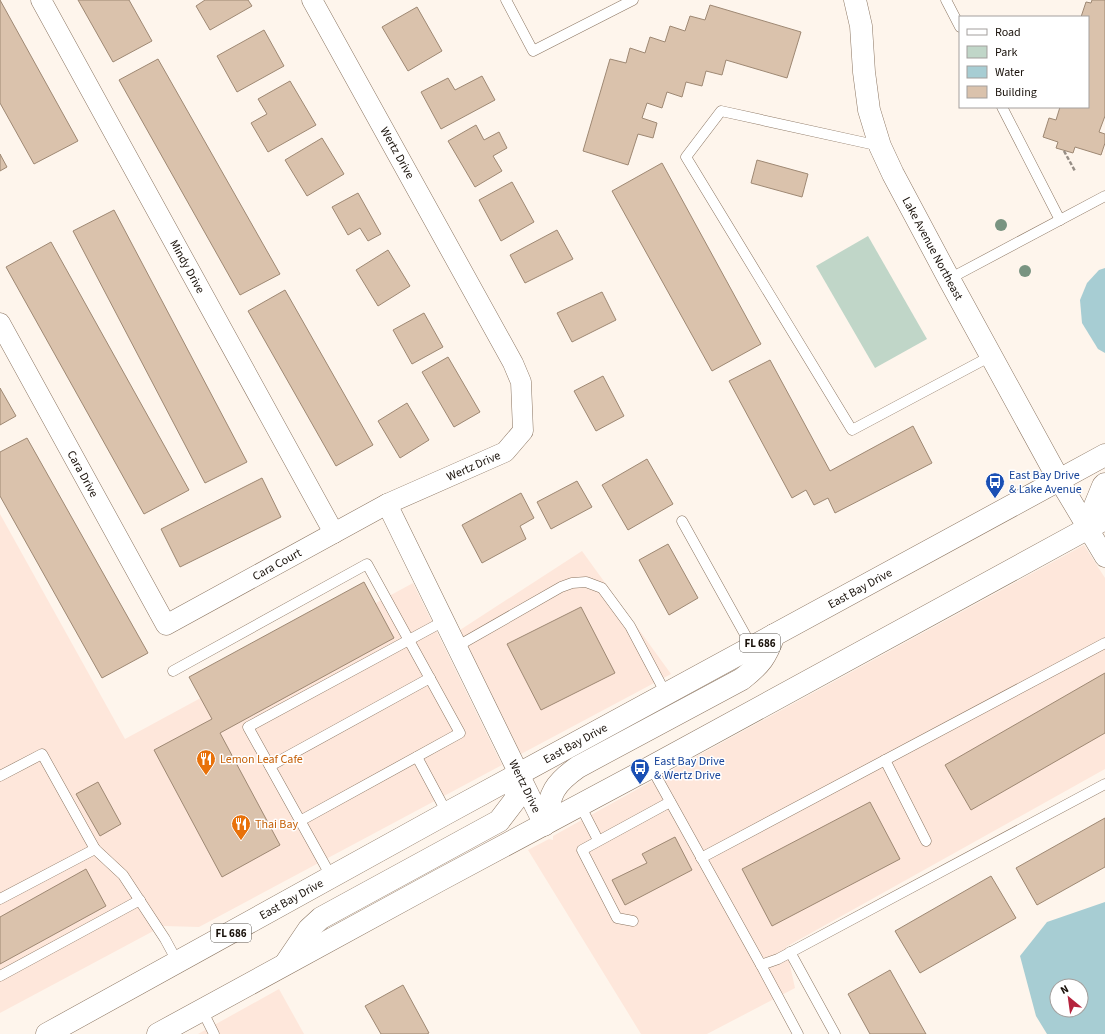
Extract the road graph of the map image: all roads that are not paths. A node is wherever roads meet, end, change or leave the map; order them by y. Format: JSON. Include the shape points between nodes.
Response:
{"nodes":[{"id":1,"x":41,"y":0,"type":"edge"},
{"id":2,"x":312,"y":0,"type":"edge"},
{"id":3,"x":506,"y":0,"type":"edge"},
{"id":4,"x":633,"y":0,"type":"edge"},
{"id":5,"x":855,"y":0,"type":"edge"},
{"id":6,"x":946,"y":0,"type":"edge"},
{"id":7,"x":959,"y":25,"type":"edge"},
{"id":8,"x":1003,"y":108,"type":"edge"},
{"id":9,"x":880,"y":146,"type":"junction"},
{"id":10,"x":1105,"y":196,"type":"edge"},
{"id":11,"x":1060,"y":220,"type":"junction"},
{"id":12,"x":949,"y":280,"type":"junction"},
{"id":13,"x":0,"y":323,"type":"edge"},
{"id":14,"x":991,"y":356,"type":"junction"},
{"id":15,"x":1105,"y":455,"type":"edge"},
{"id":16,"x":1059,"y":480,"type":"junction"},
{"id":17,"x":1105,"y":484,"type":"edge"},
{"id":18,"x":387,"y":504,"type":"junction"},
{"id":19,"x":682,"y":521,"type":"dead end"},
{"id":20,"x":1096,"y":524,"type":"edge"},
{"id":21,"x":334,"y":533,"type":"junction"},
{"id":22,"x":1105,"y":557,"type":"edge"},
{"id":23,"x":444,"y":621,"type":"junction"},
{"id":24,"x":166,"y":625,"type":"joint"},
{"id":25,"x":774,"y":635,"type":"junction"},
{"id":26,"x":408,"y":639,"type":"junction"},
{"id":27,"x":1105,"y":643,"type":"edge"},
{"id":28,"x":456,"y":647,"type":"junction"},
{"id":29,"x":752,"y":647,"type":"junction"},
{"id":30,"x":173,"y":671,"type":"dead end"},
{"id":31,"x":430,"y":678,"type":"junction"},
{"id":32,"x":666,"y":694,"type":"junction"},
{"id":33,"x":417,"y":757,"type":"junction"},
{"id":34,"x":885,"y":760,"type":"junction"},
{"id":35,"x":270,"y":766,"type":"junction"},
{"id":36,"x":651,"y":767,"type":"junction"},
{"id":37,"x":519,"y":774,"type":"junction"},
{"id":38,"x":0,"y":776,"type":"edge"},
{"id":39,"x":1105,"y":784,"type":"edge"},
{"id":40,"x":670,"y":802,"type":"junction"},
{"id":41,"x":580,"y":805,"type":"junction"},
{"id":42,"x":448,"y":812,"type":"junction"},
{"id":43,"x":300,"y":821,"type":"junction"},
{"id":44,"x":544,"y":824,"type":"junction"},
{"id":45,"x":598,"y":840,"type":"junction"},
{"id":46,"x":926,"y":841,"type":"dead end"},
{"id":47,"x":95,"y":849,"type":"junction"},
{"id":48,"x":701,"y":858,"type":"junction"},
{"id":49,"x":332,"y":878,"type":"junction"},
{"id":50,"x":0,"y":899,"type":"edge"},
{"id":51,"x":140,"y":900,"type":"junction"},
{"id":52,"x":634,"y":921,"type":"dead end"},
{"id":53,"x":790,"y":952,"type":"junction"},
{"id":54,"x":178,"y":963,"type":"junction"},
{"id":55,"x":284,"y":965,"type":"junction"},
{"id":56,"x":761,"y":966,"type":"junction"},
{"id":57,"x":0,"y":976,"type":"edge"},
{"id":58,"x":202,"y":1010,"type":"junction"},
{"id":59,"x":47,"y":1034,"type":"edge"},
{"id":60,"x":158,"y":1034,"type":"edge"},
{"id":61,"x":214,"y":1034,"type":"edge"},
{"id":62,"x":798,"y":1034,"type":"edge"},
{"id":63,"x":835,"y":1034,"type":"edge"}],
"edges":[{"from":1,"to":21,"type":"street","name":"Mindy Drive"},
{"from":2,"to":18,"type":"street","name":"Wertz Drive","via":[[521,382],[523,431],[505,452]]},
{"from":3,"to":4,"type":"lane","via":[[534,51]]},
{"from":5,"to":9,"type":"main road","name":"Lake Avenue Northeast","via":[[861,26],[869,110]]},
{"from":6,"to":7,"type":"lane"},
{"from":8,"to":11,"type":"lane"},
{"from":9,"to":12,"type":"main road","name":"Lake Avenue Northeast"},
{"from":9,"to":14,"type":"lane","via":[[721,111],[686,157],[852,430]]},
{"from":10,"to":11,"type":"lane"},
{"from":11,"to":12,"type":"lane"},
{"from":12,"to":14,"type":"main road","name":"Lake Avenue Northeast"},
{"from":13,"to":24,"type":"street","name":"Cara Drive"},
{"from":14,"to":16,"type":"main road","name":"Lake Avenue Northeast"},
{"from":15,"to":16,"type":"main road","name":"East Bay Drive","number":"FL 686"},
{"from":16,"to":20,"type":"street"},
{"from":16,"to":25,"type":"main road","name":"East Bay Drive","number":"FL 686"},
{"from":17,"to":20,"type":"main road","via":[[1094,508]]},
{"from":18,"to":21,"type":"street","name":"Cara Court"},
{"from":18,"to":23,"type":"street","name":"Wertz Drive"},
{"from":19,"to":29,"type":"lane"},
{"from":20,"to":22,"type":"street"},
{"from":20,"to":36,"type":"main road"},
{"from":21,"to":24,"type":"street","name":"Cara Court"},
{"from":23,"to":26,"type":"lane"},
{"from":23,"to":28,"type":"street","name":"Wertz Drive"},
{"from":25,"to":29,"type":"main road","name":"East Bay Drive","number":"FL 686"},
{"from":25,"to":44,"type":"main road","via":[[765,658],[742,679],[565,776],[555,787]]},
{"from":26,"to":30,"type":"lane","via":[[367,564]]},
{"from":26,"to":31,"type":"lane"},
{"from":26,"to":35,"type":"lane","via":[[248,727]]},
{"from":27,"to":34,"type":"lane"},
{"from":28,"to":32,"type":"lane","via":[[561,587],[586,582],[602,588],[616,606],[630,626]]},
{"from":28,"to":37,"type":"street","name":"Wertz Drive"},
{"from":29,"to":32,"type":"main road","name":"East Bay Drive","number":"FL 686"},
{"from":31,"to":33,"type":"lane","via":[[460,733]]},
{"from":31,"to":35,"type":"lane"},
{"from":32,"to":37,"type":"main road","name":"East Bay Drive","number":"FL 686"},
{"from":33,"to":42,"type":"lane"},
{"from":33,"to":43,"type":"lane"},
{"from":34,"to":46,"type":"lane"},
{"from":34,"to":48,"type":"lane"},
{"from":35,"to":43,"type":"lane"},
{"from":36,"to":40,"type":"lane"},
{"from":36,"to":41,"type":"main road"},
{"from":37,"to":42,"type":"main road","name":"East Bay Drive","number":"FL 686"},
{"from":37,"to":44,"type":"street","name":"Wertz Drive"},
{"from":37,"to":55,"type":"main road","via":[[515,800],[499,821],[322,918],[310,929]]},
{"from":38,"to":47,"type":"lane","via":[[42,754]]},
{"from":39,"to":53,"type":"lane"},
{"from":40,"to":45,"type":"lane"},
{"from":40,"to":48,"type":"lane"},
{"from":41,"to":44,"type":"main road"},
{"from":41,"to":45,"type":"lane"},
{"from":42,"to":49,"type":"main road","name":"East Bay Drive","number":"FL 686"},
{"from":43,"to":49,"type":"lane"},
{"from":44,"to":55,"type":"main road"},
{"from":45,"to":52,"type":"lane","via":[[582,850],[617,918]]},
{"from":47,"to":50,"type":"lane"},
{"from":47,"to":51,"type":"lane","via":[[123,875]]},
{"from":48,"to":56,"type":"lane"},
{"from":49,"to":54,"type":"main road","name":"East Bay Drive","number":"FL 686"},
{"from":51,"to":54,"type":"lane"},
{"from":51,"to":57,"type":"lane"},
{"from":53,"to":56,"type":"lane"},
{"from":53,"to":63,"type":"lane"},
{"from":54,"to":59,"type":"main road","name":"East Bay Drive","number":"FL 686"},
{"from":55,"to":58,"type":"main road"},
{"from":56,"to":62,"type":"lane"},
{"from":58,"to":60,"type":"main road"},
{"from":58,"to":61,"type":"lane"}]}
